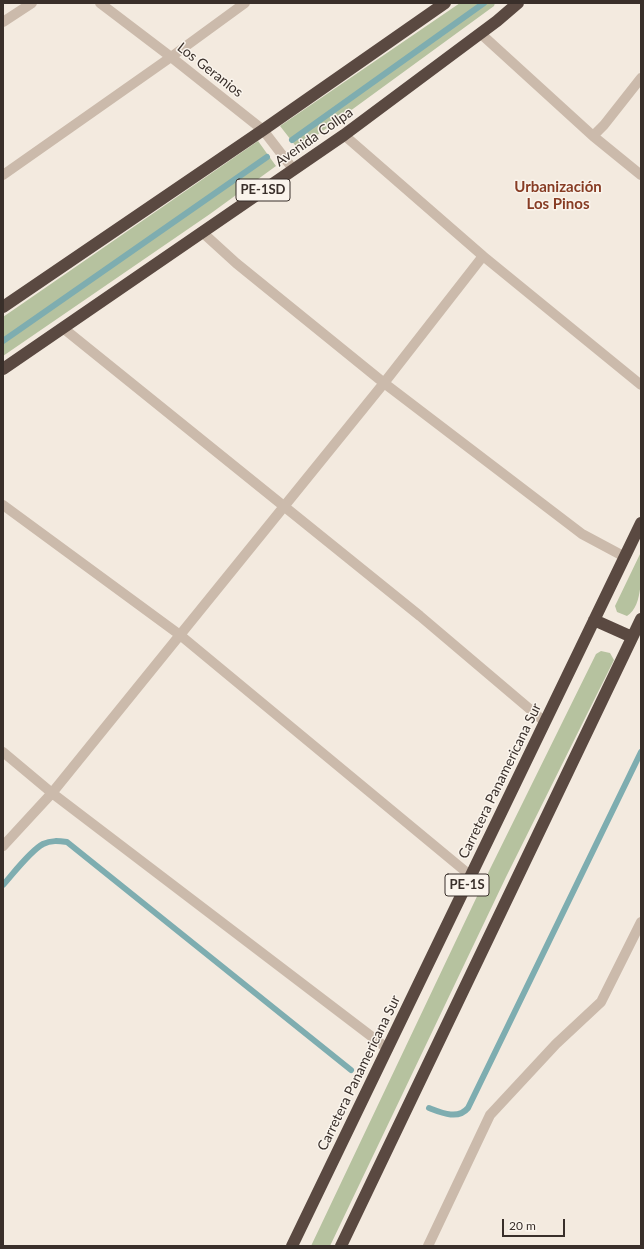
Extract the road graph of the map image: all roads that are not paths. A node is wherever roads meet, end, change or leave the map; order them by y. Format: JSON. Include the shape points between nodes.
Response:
{"nodes":[{"id":1,"x":32,"y":3,"type":"edge"},
{"id":2,"x":100,"y":3,"type":"edge"},
{"id":3,"x":245,"y":3,"type":"edge"},
{"id":4,"x":445,"y":3,"type":"edge"},
{"id":5,"x":518,"y":3,"type":"edge"},
{"id":6,"x":3,"y":22,"type":"edge"},
{"id":7,"x":480,"y":33,"type":"junction"},
{"id":8,"x":171,"y":57,"type":"junction"},
{"id":9,"x":641,"y":78,"type":"edge"},
{"id":10,"x":263,"y":130,"type":"junction"},
{"id":11,"x":344,"y":135,"type":"junction"},
{"id":12,"x":593,"y":136,"type":"junction"},
{"id":13,"x":293,"y":169,"type":"junction"},
{"id":14,"x":641,"y":174,"type":"edge"},
{"id":15,"x":3,"y":175,"type":"edge"},
{"id":16,"x":202,"y":232,"type":"junction"},
{"id":17,"x":483,"y":256,"type":"junction"},
{"id":18,"x":3,"y":307,"type":"edge"},
{"id":19,"x":63,"y":328,"type":"junction"},
{"id":20,"x":3,"y":370,"type":"edge"},
{"id":21,"x":384,"y":383,"type":"junction"},
{"id":22,"x":641,"y":385,"type":"edge"},
{"id":23,"x":3,"y":505,"type":"edge"},
{"id":24,"x":284,"y":506,"type":"junction"},
{"id":25,"x":641,"y":523,"type":"edge"},
{"id":26,"x":625,"y":557,"type":"junction"},
{"id":27,"x":641,"y":619,"type":"edge"},
{"id":28,"x":594,"y":620,"type":"junction"},
{"id":29,"x":180,"y":635,"type":"junction"},
{"id":30,"x":632,"y":638,"type":"junction"},
{"id":31,"x":545,"y":722,"type":"junction"},
{"id":32,"x":3,"y":752,"type":"edge"},
{"id":33,"x":52,"y":793,"type":"junction"},
{"id":34,"x":3,"y":846,"type":"edge"},
{"id":35,"x":471,"y":876,"type":"junction"},
{"id":36,"x":641,"y":922,"type":"edge"},
{"id":37,"x":388,"y":1049,"type":"junction"},
{"id":38,"x":292,"y":1246,"type":"edge"},
{"id":39,"x":341,"y":1246,"type":"edge"},
{"id":40,"x":428,"y":1246,"type":"edge"}],
"edges":[{"from":1,"to":6,"type":"street"},
{"from":2,"to":8,"type":"street","name":"Los Geranios"},
{"from":3,"to":8,"type":"street"},
{"from":4,"to":10,"type":"highway"},
{"from":5,"to":7,"type":"highway","name":"Avenida Collpa","number":"PE-1SD"},
{"from":7,"to":11,"type":"highway","name":"Avenida Collpa","number":"PE-1SD"},
{"from":7,"to":12,"type":"street"},
{"from":8,"to":10,"type":"street","name":"Los Geranios"},
{"from":8,"to":15,"type":"street"},
{"from":9,"to":12,"type":"street"},
{"from":10,"to":13,"type":"street","name":"Los Geranios"},
{"from":10,"to":18,"type":"highway"},
{"from":11,"to":13,"type":"highway","name":"Avenida Collpa","number":"PE-1SD"},
{"from":11,"to":17,"type":"street"},
{"from":12,"to":14,"type":"street"},
{"from":13,"to":16,"type":"highway","name":"Avenida Collpa","number":"PE-1SD"},
{"from":16,"to":19,"type":"highway","name":"Avenida Collpa","number":"PE-1SD"},
{"from":16,"to":21,"type":"street","via":[[236,264]]},
{"from":17,"to":21,"type":"street"},
{"from":17,"to":22,"type":"street"},
{"from":19,"to":20,"type":"highway","name":"Avenida Collpa","number":"PE-1SD"},
{"from":19,"to":24,"type":"street"},
{"from":21,"to":24,"type":"street"},
{"from":21,"to":26,"type":"street","via":[[582,534]]},
{"from":23,"to":29,"type":"street"},
{"from":24,"to":29,"type":"street"},
{"from":24,"to":31,"type":"street"},
{"from":25,"to":26,"type":"highway","name":"Carretera Panamericana Sur","number":"PE-1S"},
{"from":26,"to":28,"type":"highway","name":"Carretera Panamericana Sur","number":"PE-1S"},
{"from":27,"to":30,"type":"highway","number":"PE-1S"},
{"from":28,"to":30,"type":"highway"},
{"from":28,"to":31,"type":"highway","name":"Carretera Panamericana Sur","number":"PE-1S"},
{"from":29,"to":33,"type":"street"},
{"from":29,"to":35,"type":"street"},
{"from":30,"to":39,"type":"highway","number":"PE-1S"},
{"from":31,"to":35,"type":"highway","name":"Carretera Panamericana Sur","number":"PE-1S"},
{"from":32,"to":33,"type":"street"},
{"from":33,"to":34,"type":"street"},
{"from":33,"to":37,"type":"street"},
{"from":35,"to":37,"type":"highway","name":"Carretera Panamericana Sur","number":"PE-1S"},
{"from":36,"to":40,"type":"street","via":[[601,1002],[556,1044],[490,1115]]},
{"from":37,"to":38,"type":"highway","name":"Carretera Panamericana Sur","number":"PE-1S"}]}
